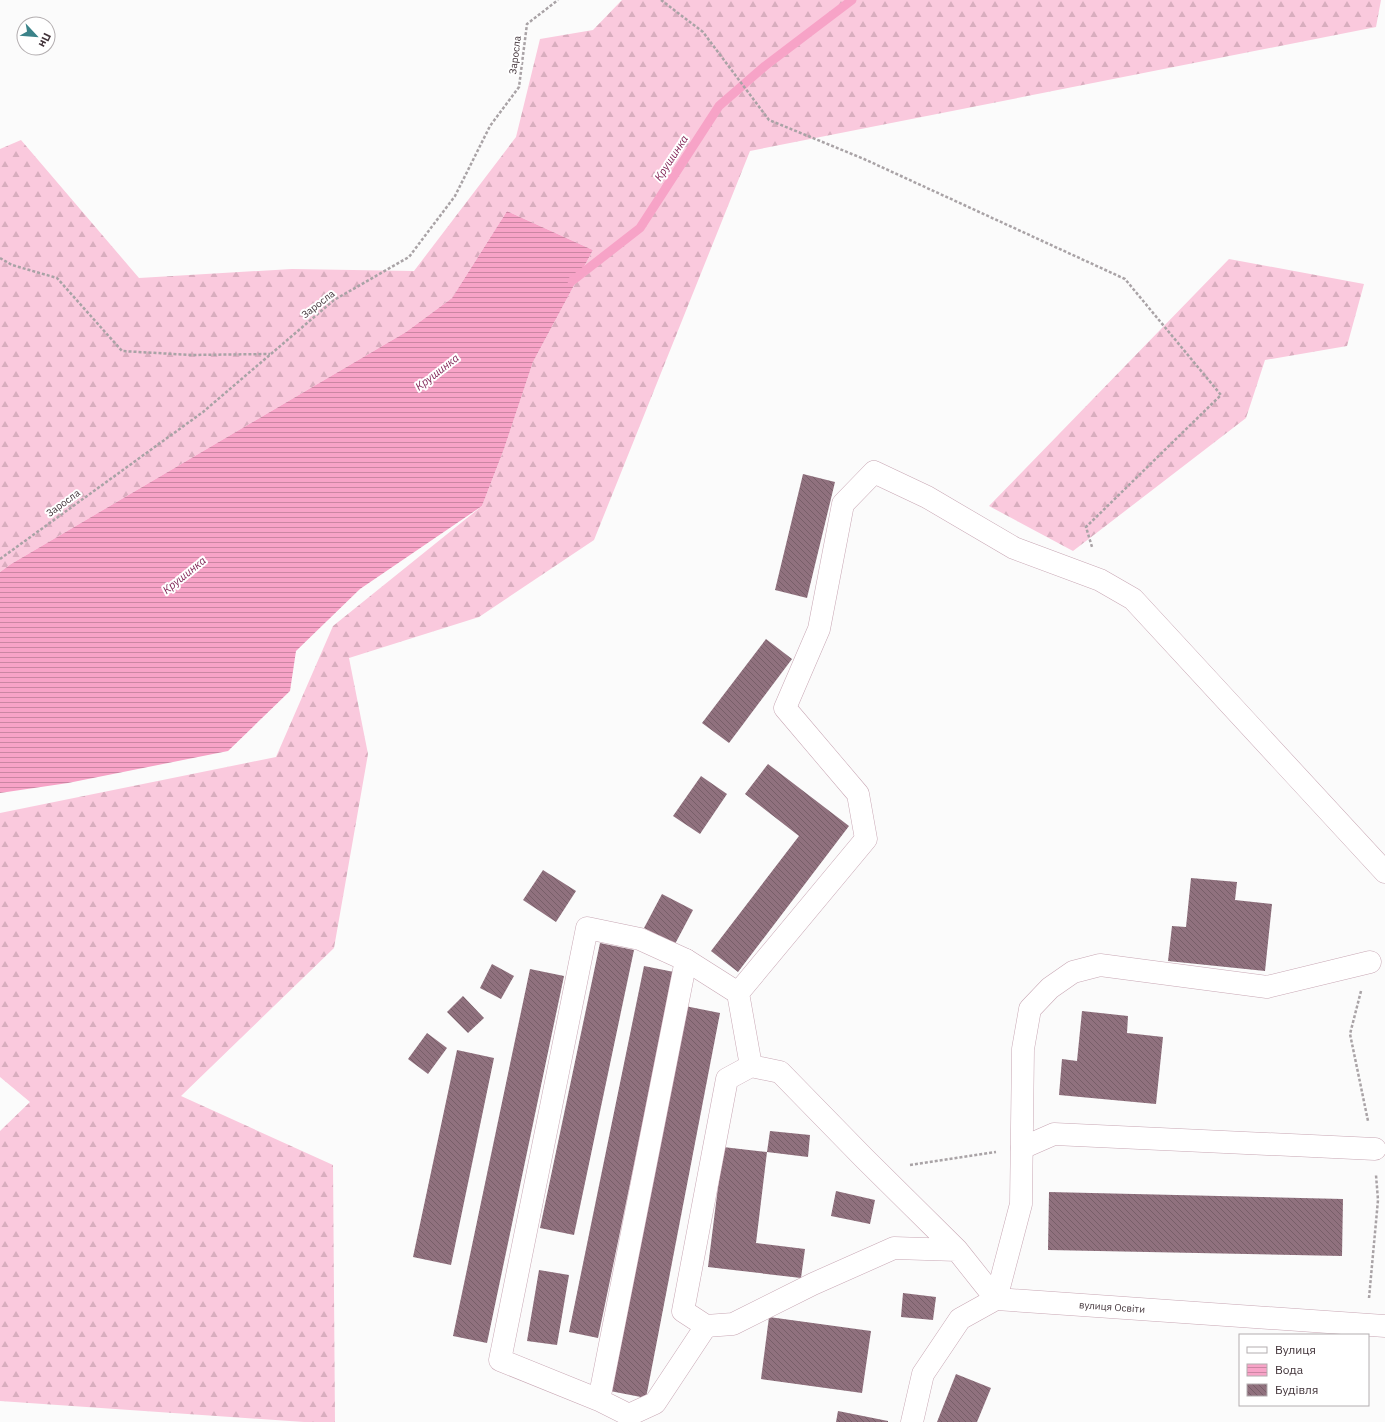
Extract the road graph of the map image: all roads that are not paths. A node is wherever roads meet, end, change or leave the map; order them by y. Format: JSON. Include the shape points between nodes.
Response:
{"nodes":[{"id":1,"x":1385,"y":872,"type":"edge"},
{"id":2,"x":686,"y":960,"type":"junction"},
{"id":3,"x":1370,"y":962,"type":"dead end"},
{"id":4,"x":738,"y":993,"type":"junction"},
{"id":5,"x":751,"y":1066,"type":"junction"},
{"id":6,"x":1022,"y":1148,"type":"junction"},
{"id":7,"x":1375,"y":1149,"type":"dead end"},
{"id":8,"x":957,"y":1250,"type":"junction"},
{"id":9,"x":996,"y":1299,"type":"junction"},
{"id":10,"x":706,"y":1326,"type":"junction"},
{"id":11,"x":1385,"y":1326,"type":"edge"},
{"id":12,"x":599,"y":1400,"type":"junction"},
{"id":13,"x":912,"y":1422,"type":"edge"}],
"edges":[{"from":1,"to":4,"type":"street","via":[[1133,599],[1100,580],[1014,548],[927,497],[874,472],[843,504],[819,629],[785,708],[858,794],[866,839]]},
{"from":2,"to":4,"type":"street"},
{"from":2,"to":12,"type":"street"},
{"from":2,"to":12,"type":"street","via":[[640,939],[587,928],[500,1360]]},
{"from":3,"to":6,"type":"street","via":[[1267,987],[1100,965],[1073,972],[1050,988],[1030,1009],[1023,1049]]},
{"from":4,"to":5,"type":"street"},
{"from":5,"to":8,"type":"street","via":[[780,1072]]},
{"from":5,"to":10,"type":"street","via":[[727,1079],[683,1311]]},
{"from":6,"to":7,"type":"street","via":[[1054,1134]]},
{"from":6,"to":9,"type":"street","via":[[1021,1204]]},
{"from":8,"to":9,"type":"street"},
{"from":8,"to":10,"type":"street","via":[[894,1248],[813,1284],[733,1324]]},
{"from":9,"to":11,"type":"street","name":"вулиця Освіти"},
{"from":9,"to":13,"type":"street","via":[[960,1319],[922,1374]]},
{"from":10,"to":12,"type":"street","via":[[655,1403],[629,1415]]}]}
